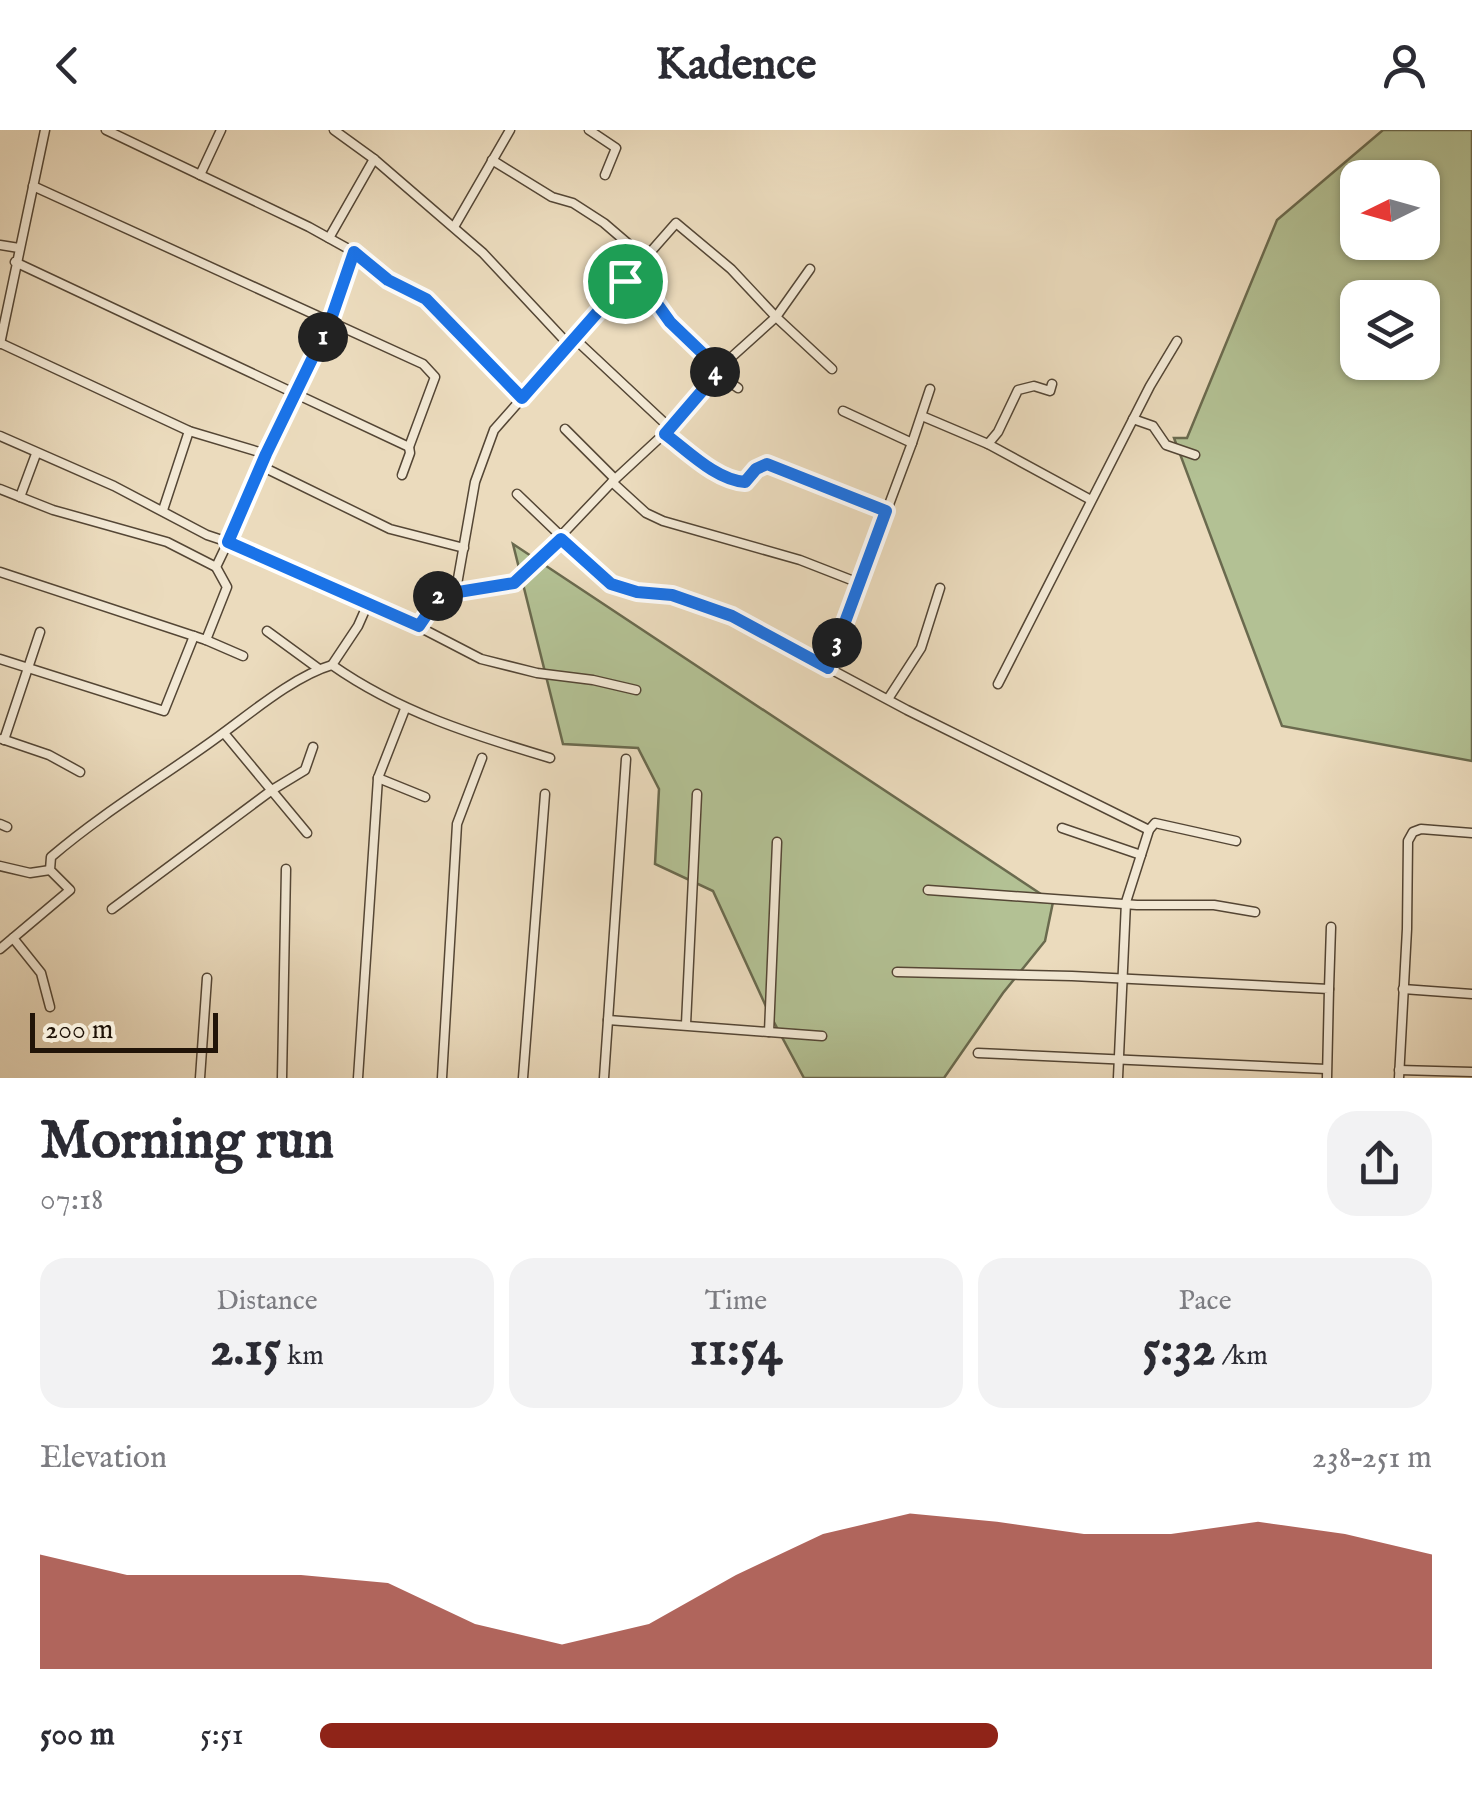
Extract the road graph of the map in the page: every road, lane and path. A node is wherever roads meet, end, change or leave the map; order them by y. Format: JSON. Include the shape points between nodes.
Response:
{"nodes":[{"id":1,"x":45,"y":130,"type":"edge"},
{"id":2,"x":106,"y":130,"type":"edge"},
{"id":3,"x":221,"y":130,"type":"edge"},
{"id":4,"x":334,"y":130,"type":"edge"},
{"id":5,"x":510,"y":130,"type":"edge"},
{"id":6,"x":589,"y":130,"type":"edge"},
{"id":7,"x":131,"y":134,"type":"edge"},
{"id":8,"x":374,"y":160,"type":"junction"},
{"id":9,"x":492,"y":160,"type":"junction"},
{"id":10,"x":200,"y":175,"type":"junction"},
{"id":11,"x":605,"y":175,"type":"dead end"},
{"id":12,"x":33,"y":186,"type":"junction"},
{"id":13,"x":454,"y":227,"type":"junction"},
{"id":14,"x":330,"y":238,"type":"junction"},
{"id":15,"x":0,"y":244,"type":"edge"},
{"id":16,"x":19,"y":248,"type":"junction"},
{"id":17,"x":354,"y":252,"type":"junction"},
{"id":18,"x":646,"y":259,"type":"junction"},
{"id":19,"x":15,"y":262,"type":"junction"},
{"id":20,"x":810,"y":269,"type":"dead end"},
{"id":21,"x":625,"y":281,"type":"junction"},
{"id":22,"x":2,"y":309,"type":"edge"},
{"id":23,"x":776,"y":318,"type":"junction"},
{"id":24,"x":330,"y":322,"type":"junction"},
{"id":25,"x":1177,"y":341,"type":"dead end"},
{"id":26,"x":573,"y":342,"type":"junction"},
{"id":27,"x":0,"y":343,"type":"edge"},
{"id":28,"x":832,"y":368,"type":"dead end"},
{"id":29,"x":718,"y":371,"type":"junction"},
{"id":30,"x":1052,"y":384,"type":"dead end"},
{"id":31,"x":738,"y":388,"type":"dead end"},
{"id":32,"x":930,"y":389,"type":"dead end"},
{"id":33,"x":295,"y":392,"type":"junction"},
{"id":34,"x":522,"y":398,"type":"junction"},
{"id":35,"x":843,"y":411,"type":"dead end"},
{"id":36,"x":922,"y":416,"type":"junction"},
{"id":37,"x":1133,"y":419,"type":"junction"},
{"id":38,"x":565,"y":428,"type":"dead end"},
{"id":39,"x":668,"y":431,"type":"junction"},
{"id":40,"x":189,"y":432,"type":"junction"},
{"id":41,"x":0,"y":436,"type":"edge"},
{"id":42,"x":912,"y":443,"type":"junction"},
{"id":43,"x":988,"y":444,"type":"junction"},
{"id":44,"x":408,"y":448,"type":"junction"},
{"id":45,"x":36,"y":454,"type":"junction"},
{"id":46,"x":266,"y":454,"type":"junction"},
{"id":47,"x":1195,"y":455,"type":"dead end"},
{"id":48,"x":261,"y":466,"type":"junction"},
{"id":49,"x":402,"y":475,"type":"dead end"},
{"id":50,"x":613,"y":481,"type":"junction"},
{"id":51,"x":0,"y":490,"type":"edge"},
{"id":52,"x":517,"y":494,"type":"dead end"},
{"id":53,"x":20,"y":497,"type":"junction"},
{"id":54,"x":1092,"y":500,"type":"junction"},
{"id":55,"x":163,"y":510,"type":"junction"},
{"id":56,"x":886,"y":511,"type":"junction"},
{"id":57,"x":561,"y":539,"type":"junction"},
{"id":58,"x":228,"y":542,"type":"junction"},
{"id":59,"x":464,"y":548,"type":"junction"},
{"id":60,"x":216,"y":567,"type":"junction"},
{"id":61,"x":0,"y":572,"type":"edge"},
{"id":62,"x":858,"y":583,"type":"junction"},
{"id":63,"x":940,"y":588,"type":"dead end"},
{"id":64,"x":456,"y":590,"type":"junction"},
{"id":65,"x":369,"y":601,"type":"junction"},
{"id":66,"x":419,"y":626,"type":"junction"},
{"id":67,"x":268,"y":631,"type":"dead end"},
{"id":68,"x":40,"y":632,"type":"dead end"},
{"id":69,"x":194,"y":636,"type":"junction"},
{"id":70,"x":206,"y":640,"type":"junction"},
{"id":71,"x":244,"y":656,"type":"dead end"},
{"id":72,"x":0,"y":659,"type":"edge"},
{"id":73,"x":332,"y":665,"type":"junction"},
{"id":74,"x":28,"y":668,"type":"junction"},
{"id":75,"x":828,"y":668,"type":"junction"},
{"id":76,"x":319,"y":669,"type":"junction"},
{"id":77,"x":998,"y":684,"type":"dead end"},
{"id":78,"x":636,"y":690,"type":"dead end"},
{"id":79,"x":888,"y":700,"type":"junction"},
{"id":80,"x":405,"y":709,"type":"junction"},
{"id":81,"x":224,"y":733,"type":"junction"},
{"id":82,"x":2,"y":739,"type":"edge"},
{"id":83,"x":313,"y":747,"type":"dead end"},
{"id":84,"x":482,"y":758,"type":"dead end"},
{"id":85,"x":550,"y":758,"type":"dead end"},
{"id":86,"x":626,"y":759,"type":"dead end"},
{"id":87,"x":80,"y":772,"type":"dead end"},
{"id":88,"x":378,"y":778,"type":"junction"},
{"id":89,"x":272,"y":790,"type":"junction"},
{"id":90,"x":545,"y":794,"type":"dead end"},
{"id":91,"x":697,"y":794,"type":"dead end"},
{"id":92,"x":425,"y":797,"type":"dead end"},
{"id":93,"x":1062,"y":828,"type":"dead end"},
{"id":94,"x":1149,"y":830,"type":"junction"},
{"id":95,"x":307,"y":833,"type":"dead end"},
{"id":96,"x":1472,"y":833,"type":"edge"},
{"id":97,"x":778,"y":842,"type":"dead end"},
{"id":98,"x":1236,"y":842,"type":"dead end"},
{"id":99,"x":1141,"y":855,"type":"junction"},
{"id":100,"x":0,"y":866,"type":"edge"},
{"id":101,"x":286,"y":869,"type":"dead end"},
{"id":102,"x":50,"y":870,"type":"junction"},
{"id":103,"x":928,"y":890,"type":"dead end"},
{"id":104,"x":1126,"y":902,"type":"junction"},
{"id":105,"x":112,"y":909,"type":"dead end"},
{"id":106,"x":1255,"y":912,"type":"dead end"},
{"id":107,"x":1331,"y":927,"type":"dead end"},
{"id":108,"x":14,"y":938,"type":"junction"},
{"id":109,"x":0,"y":949,"type":"edge"},
{"id":110,"x":897,"y":972,"type":"dead end"},
{"id":111,"x":207,"y":978,"type":"dead end"},
{"id":112,"x":1124,"y":979,"type":"junction"},
{"id":113,"x":1329,"y":989,"type":"junction"},
{"id":114,"x":1404,"y":989,"type":"junction"},
{"id":115,"x":1472,"y":994,"type":"edge"},
{"id":116,"x":50,"y":1007,"type":"dead end"},
{"id":117,"x":608,"y":1020,"type":"junction"},
{"id":118,"x":686,"y":1024,"type":"junction"},
{"id":119,"x":770,"y":1032,"type":"junction"},
{"id":120,"x":822,"y":1036,"type":"dead end"},
{"id":121,"x":978,"y":1053,"type":"dead end"},
{"id":122,"x":1118,"y":1057,"type":"junction"},
{"id":123,"x":1472,"y":1072,"type":"edge"},
{"id":124,"x":1326,"y":1073,"type":"edge"},
{"id":125,"x":1399,"y":1074,"type":"edge"},
{"id":126,"x":200,"y":1078,"type":"edge"},
{"id":127,"x":282,"y":1078,"type":"edge"},
{"id":128,"x":358,"y":1078,"type":"edge"},
{"id":129,"x":442,"y":1078,"type":"edge"},
{"id":130,"x":523,"y":1078,"type":"edge"},
{"id":131,"x":604,"y":1078,"type":"edge"},
{"id":132,"x":1118,"y":1078,"type":"edge"}],
"edges":[{"from":1,"to":12,"type":"street"},
{"from":2,"to":7,"type":"street"},
{"from":3,"to":10,"type":"street"},
{"from":4,"to":8,"type":"street"},
{"from":5,"to":9,"type":"street"},
{"from":6,"to":11,"type":"street","via":[[616,148]]},
{"from":7,"to":10,"type":"street"},
{"from":8,"to":13,"type":"street"},
{"from":8,"to":14,"type":"street"},
{"from":9,"to":13,"type":"street"},
{"from":9,"to":18,"type":"street","via":[[573,203]]},
{"from":10,"to":14,"type":"street"},
{"from":12,"to":16,"type":"street"},
{"from":12,"to":24,"type":"street"},
{"from":13,"to":26,"type":"street"},
{"from":14,"to":17,"type":"street"},
{"from":15,"to":16,"type":"street"},
{"from":16,"to":19,"type":"street"},
{"from":17,"to":24,"type":"street"},
{"from":17,"to":34,"type":"street","via":[[426,299]]},
{"from":18,"to":21,"type":"street"},
{"from":18,"to":23,"type":"street","via":[[676,223]]},
{"from":19,"to":22,"type":"street"},
{"from":19,"to":33,"type":"street"},
{"from":20,"to":23,"type":"street"},
{"from":21,"to":26,"type":"street"},
{"from":21,"to":29,"type":"street","via":[[650,294]]},
{"from":22,"to":27,"type":"street"},
{"from":23,"to":28,"type":"street"},
{"from":23,"to":29,"type":"street"},
{"from":24,"to":33,"type":"street"},
{"from":24,"to":44,"type":"street","via":[[432,370]]},
{"from":25,"to":37,"type":"street"},
{"from":26,"to":34,"type":"street"},
{"from":26,"to":39,"type":"street"},
{"from":27,"to":40,"type":"street"},
{"from":29,"to":31,"type":"street"},
{"from":29,"to":39,"type":"street"},
{"from":30,"to":43,"type":"street","via":[[1050,391],[1018,390]]},
{"from":32,"to":36,"type":"street"},
{"from":33,"to":44,"type":"street"},
{"from":33,"to":46,"type":"street"},
{"from":34,"to":59,"type":"street","via":[[494,430],[475,482]]},
{"from":35,"to":42,"type":"street"},
{"from":36,"to":42,"type":"street"},
{"from":36,"to":43,"type":"street"},
{"from":37,"to":47,"type":"street","via":[[1153,426],[1166,445]]},
{"from":37,"to":54,"type":"street"},
{"from":38,"to":50,"type":"street"},
{"from":39,"to":50,"type":"street"},
{"from":39,"to":56,"type":"street","via":[[706,465],[738,482],[767,464]]},
{"from":40,"to":46,"type":"street"},
{"from":40,"to":55,"type":"street"},
{"from":41,"to":45,"type":"street"},
{"from":42,"to":56,"type":"street"},
{"from":43,"to":54,"type":"street"},
{"from":44,"to":49,"type":"street"},
{"from":45,"to":53,"type":"street"},
{"from":45,"to":55,"type":"street"},
{"from":46,"to":48,"type":"street"},
{"from":48,"to":58,"type":"street"},
{"from":48,"to":59,"type":"street","via":[[390,529]]},
{"from":50,"to":57,"type":"street"},
{"from":50,"to":62,"type":"street","via":[[646,514]]},
{"from":51,"to":53,"type":"street"},
{"from":52,"to":57,"type":"street"},
{"from":53,"to":60,"type":"street","via":[[167,542]]},
{"from":54,"to":77,"type":"street"},
{"from":55,"to":58,"type":"street"},
{"from":56,"to":62,"type":"street"},
{"from":57,"to":64,"type":"street","via":[[514,583]]},
{"from":57,"to":75,"type":"street","via":[[611,584],[732,616]]},
{"from":58,"to":60,"type":"street"},
{"from":58,"to":65,"type":"street"},
{"from":59,"to":64,"type":"street"},
{"from":60,"to":70,"type":"street","via":[[228,588]]},
{"from":61,"to":69,"type":"street"},
{"from":62,"to":75,"type":"street"},
{"from":63,"to":79,"type":"street","via":[[921,648]]},
{"from":64,"to":66,"type":"street","via":[[436,598]]},
{"from":65,"to":66,"type":"street"},
{"from":65,"to":73,"type":"street"},
{"from":66,"to":78,"type":"street","via":[[480,658]]},
{"from":67,"to":76,"type":"street"},
{"from":68,"to":74,"type":"street"},
{"from":69,"to":70,"type":"street"},
{"from":69,"to":74,"type":"street","via":[[164,711]]},
{"from":70,"to":71,"type":"street"},
{"from":72,"to":74,"type":"street"},
{"from":73,"to":76,"type":"street"},
{"from":73,"to":80,"type":"street"},
{"from":74,"to":82,"type":"street"},
{"from":75,"to":79,"type":"street"},
{"from":76,"to":81,"type":"street"},
{"from":79,"to":94,"type":"street"},
{"from":80,"to":85,"type":"street"},
{"from":80,"to":88,"type":"street"},
{"from":81,"to":89,"type":"street"},
{"from":81,"to":102,"type":"street","via":[[70,842],[51,858]]},
{"from":82,"to":87,"type":"street"},
{"from":83,"to":89,"type":"street","via":[[305,770]]},
{"from":84,"to":129,"type":"street","via":[[457,824]]},
{"from":86,"to":117,"type":"street"},
{"from":88,"to":92,"type":"street"},
{"from":88,"to":128,"type":"street"},
{"from":89,"to":95,"type":"street"},
{"from":89,"to":105,"type":"street"},
{"from":90,"to":130,"type":"street"},
{"from":91,"to":118,"type":"street"},
{"from":93,"to":99,"type":"street"},
{"from":94,"to":98,"type":"street","via":[[1155,823]]},
{"from":94,"to":99,"type":"street"},
{"from":96,"to":114,"type":"street","via":[[1421,829],[1408,841]]},
{"from":97,"to":119,"type":"street"},
{"from":99,"to":104,"type":"street"},
{"from":100,"to":102,"type":"street"},
{"from":101,"to":127,"type":"street"},
{"from":102,"to":108,"type":"street","via":[[74,887]]},
{"from":103,"to":104,"type":"street"},
{"from":104,"to":106,"type":"street"},
{"from":104,"to":112,"type":"street"},
{"from":107,"to":113,"type":"street"},
{"from":108,"to":109,"type":"street"},
{"from":108,"to":116,"type":"street","via":[[42,973]]},
{"from":110,"to":112,"type":"street"},
{"from":111,"to":126,"type":"street"},
{"from":112,"to":113,"type":"street"},
{"from":112,"to":122,"type":"street"},
{"from":113,"to":124,"type":"street"},
{"from":114,"to":115,"type":"street"},
{"from":114,"to":125,"type":"street"},
{"from":117,"to":118,"type":"street"},
{"from":117,"to":131,"type":"street"},
{"from":118,"to":119,"type":"street"},
{"from":119,"to":120,"type":"street"},
{"from":121,"to":122,"type":"street"},
{"from":122,"to":124,"type":"street"},
{"from":122,"to":132,"type":"street"},
{"from":123,"to":125,"type":"street"}]}
